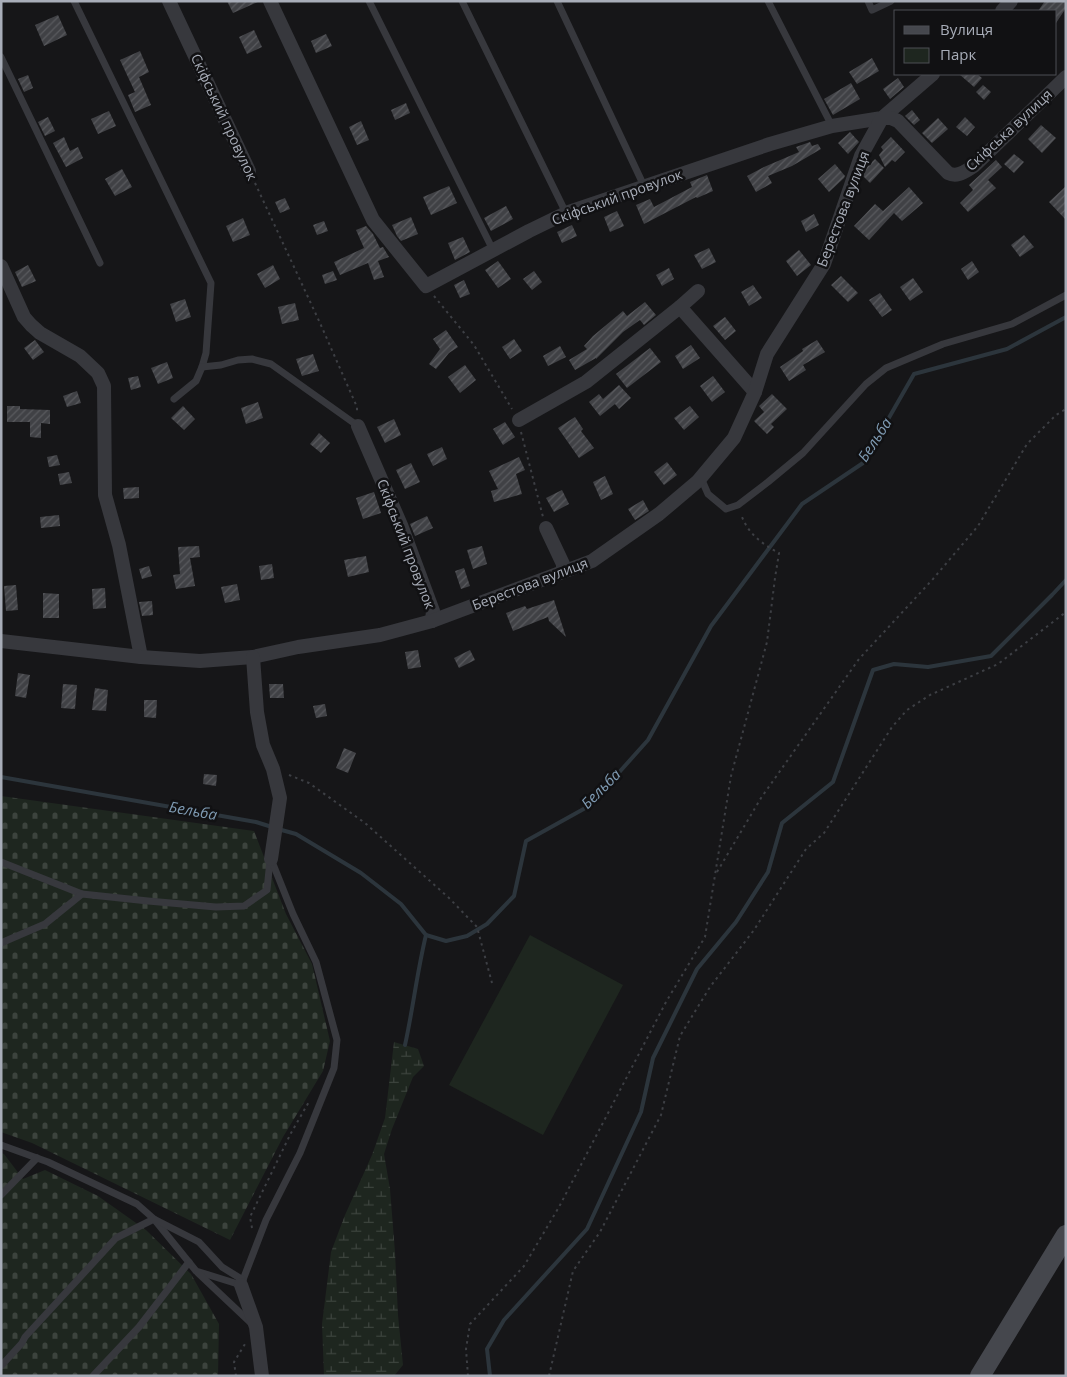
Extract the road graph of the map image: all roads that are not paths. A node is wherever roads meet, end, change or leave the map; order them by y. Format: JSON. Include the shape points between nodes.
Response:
{"nodes":[{"id":1,"x":74,"y":1,"type":"edge"},
{"id":2,"x":169,"y":1,"type":"edge"},
{"id":3,"x":270,"y":1,"type":"edge"},
{"id":4,"x":369,"y":1,"type":"edge"},
{"id":5,"x":462,"y":1,"type":"edge"},
{"id":6,"x":557,"y":1,"type":"edge"},
{"id":7,"x":768,"y":1,"type":"edge"},
{"id":8,"x":868,"y":1,"type":"edge"},
{"id":9,"x":891,"y":1,"type":"edge"},
{"id":10,"x":1,"y":57,"type":"edge"},
{"id":11,"x":932,"y":75,"type":"edge"},
{"id":12,"x":1066,"y":77,"type":"edge"},
{"id":13,"x":882,"y":118,"type":"junction"},
{"id":14,"x":832,"y":126,"type":"junction"},
{"id":15,"x":249,"y":171,"type":"road end"},
{"id":16,"x":644,"y":186,"type":"junction"},
{"id":17,"x":566,"y":213,"type":"junction"},
{"id":18,"x":493,"y":250,"type":"junction"},
{"id":19,"x":100,"y":263,"type":"dead end"},
{"id":20,"x":1,"y":266,"type":"edge"},
{"id":21,"x":698,"y":291,"type":"dead end"},
{"id":22,"x":1066,"y":295,"type":"edge"},
{"id":23,"x":680,"y":307,"type":"junction"},
{"id":24,"x":202,"y":367,"type":"junction"},
{"id":25,"x":755,"y":392,"type":"junction"},
{"id":26,"x":174,"y":399,"type":"dead end"},
{"id":27,"x":518,"y":420,"type":"road end"},
{"id":28,"x":358,"y":426,"type":"joint"},
{"id":29,"x":701,"y":478,"type":"junction"},
{"id":30,"x":546,"y":528,"type":"road end"},
{"id":31,"x":564,"y":571,"type":"junction"},
{"id":32,"x":432,"y":621,"type":"junction"},
{"id":33,"x":1,"y":641,"type":"edge"},
{"id":34,"x":141,"y":657,"type":"junction"},
{"id":35,"x":253,"y":657,"type":"junction"},
{"id":36,"x":271,"y":853,"type":"junction"},
{"id":37,"x":1,"y":862,"type":"edge"},
{"id":38,"x":82,"y":894,"type":"junction"},
{"id":39,"x":1,"y":943,"type":"edge"},
{"id":40,"x":1,"y":1145,"type":"edge"},
{"id":41,"x":37,"y":1158,"type":"junction"},
{"id":42,"x":1,"y":1195,"type":"edge"},
{"id":43,"x":154,"y":1219,"type":"junction"},
{"id":44,"x":1066,"y":1235,"type":"edge"},
{"id":45,"x":189,"y":1262,"type":"junction"},
{"id":46,"x":196,"y":1271,"type":"junction"},
{"id":47,"x":242,"y":1283,"type":"junction"},
{"id":48,"x":256,"y":1327,"type":"junction"},
{"id":49,"x":1,"y":1366,"type":"edge"},
{"id":50,"x":93,"y":1376,"type":"edge"},
{"id":51,"x":262,"y":1376,"type":"edge"},
{"id":52,"x":980,"y":1376,"type":"edge"}],
"edges":[{"from":1,"to":24,"type":"lane","via":[[211,283]]},
{"from":2,"to":15,"type":"street","name":"Скіфський провулок"},
{"from":3,"to":18,"type":"street","name":"Скіфський провулок","via":[[373,220],[426,286]]},
{"from":4,"to":18,"type":"lane"},
{"from":5,"to":17,"type":"lane"},
{"from":6,"to":16,"type":"lane"},
{"from":7,"to":14,"type":"lane"},
{"from":8,"to":9,"type":"lane","via":[[872,10]]},
{"from":10,"to":19,"type":"lane"},
{"from":11,"to":13,"type":"street"},
{"from":12,"to":13,"type":"street","name":"Скіфська вулиця","via":[[974,166],[959,175],[948,173],[898,121]]},
{"from":13,"to":14,"type":"street","name":"Скіфський провулок"},
{"from":13,"to":25,"type":"street","name":"Берестова вулиця","via":[[861,156],[824,264],[766,354]]},
{"from":14,"to":16,"type":"street","name":"Скіфський провулок"},
{"from":16,"to":17,"type":"street","name":"Скіфський провулок"},
{"from":17,"to":18,"type":"street","name":"Скіфський провулок"},
{"from":20,"to":34,"type":"street","via":[[31,326],[80,356],[98,373],[104,386],[104,495],[119,545]]},
{"from":21,"to":23,"type":"street"},
{"from":22,"to":29,"type":"lane","via":[[1012,324],[943,344],[886,368],[866,384],[803,453],[738,505],[726,509],[708,494]]},
{"from":23,"to":25,"type":"street"},
{"from":23,"to":27,"type":"street","via":[[586,382]]},
{"from":24,"to":26,"type":"lane","via":[[196,381]]},
{"from":24,"to":28,"type":"lane","via":[[252,359],[271,364]]},
{"from":25,"to":29,"type":"street","name":"Берестова вулиця","via":[[734,438]]},
{"from":28,"to":32,"type":"street","name":"Скіфський провулок","via":[[401,526],[433,612]]},
{"from":29,"to":31,"type":"street","name":"Берестова вулиця","via":[[659,514],[592,561]]},
{"from":30,"to":31,"type":"street"},
{"from":31,"to":32,"type":"street","name":"Берестова вулиця"},
{"from":32,"to":35,"type":"street","name":"Берестова вулиця","via":[[380,635]]},
{"from":33,"to":34,"type":"street","name":"Берестова вулиця"},
{"from":34,"to":35,"type":"street","name":"Берестова вулиця","via":[[200,661]]},
{"from":35,"to":36,"type":"street","via":[[263,745],[280,798]]},
{"from":36,"to":38,"type":"lane","via":[[267,890],[244,906],[216,907]]},
{"from":36,"to":47,"type":"lane","via":[[293,914],[316,962],[337,1040],[334,1068],[300,1153],[266,1220]]},
{"from":37,"to":38,"type":"lane"},
{"from":38,"to":39,"type":"lane","via":[[45,924]]},
{"from":40,"to":41,"type":"lane"},
{"from":41,"to":42,"type":"lane"},
{"from":41,"to":43,"type":"lane","via":[[138,1204]]},
{"from":43,"to":45,"type":"lane"},
{"from":43,"to":47,"type":"lane","via":[[199,1242]]},
{"from":43,"to":49,"type":"lane","via":[[116,1238]]},
{"from":44,"to":52,"type":"street"},
{"from":45,"to":46,"type":"lane"},
{"from":45,"to":50,"type":"lane","via":[[139,1327]]},
{"from":46,"to":47,"type":"lane"},
{"from":46,"to":48,"type":"lane"},
{"from":47,"to":48,"type":"street"},
{"from":48,"to":51,"type":"street"}]}
